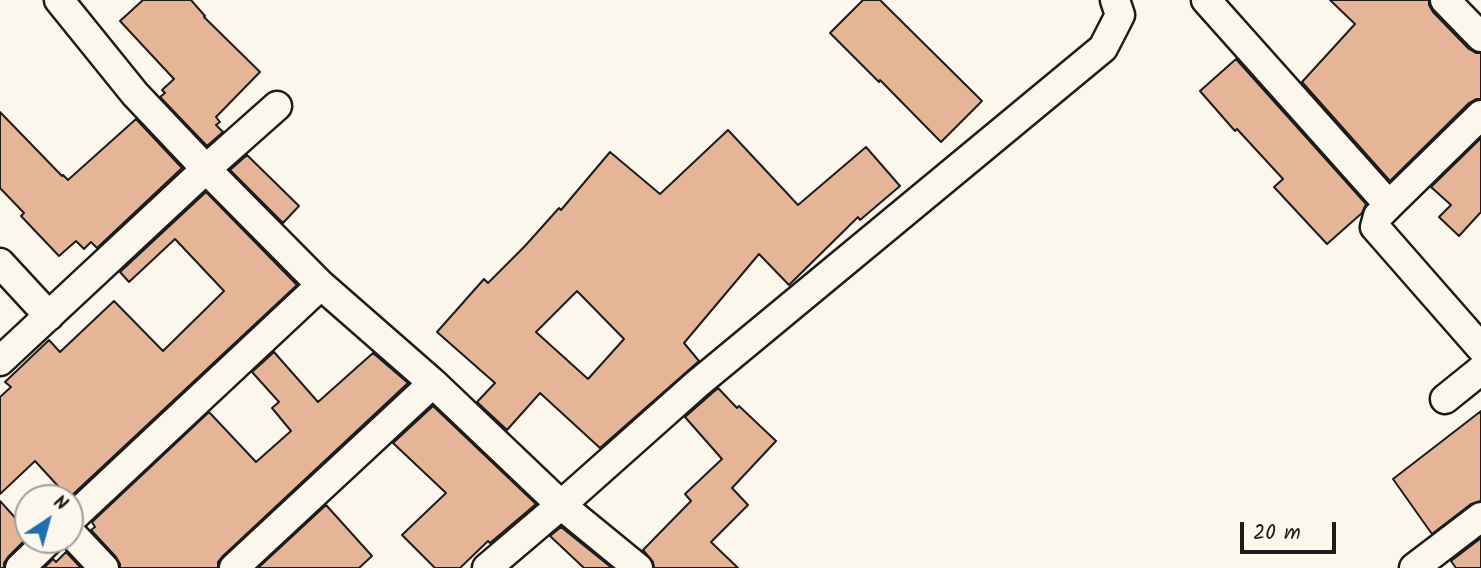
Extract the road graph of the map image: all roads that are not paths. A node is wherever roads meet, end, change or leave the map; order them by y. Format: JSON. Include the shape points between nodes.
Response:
{"nodes":[{"id":1,"x":59,"y":0,"type":"edge"},
{"id":2,"x":1206,"y":0,"type":"edge"},
{"id":3,"x":1445,"y":0,"type":"edge"},
{"id":4,"x":1124,"y":5,"type":"edge"},
{"id":5,"x":1481,"y":37,"type":"edge"},
{"id":6,"x":277,"y":106,"type":"dead end"},
{"id":7,"x":1481,"y":116,"type":"edge"},
{"id":8,"x":206,"y":169,"type":"junction"},
{"id":9,"x":1389,"y":205,"type":"junction"},
{"id":10,"x":0,"y":263,"type":"edge"},
{"id":11,"x":321,"y":285,"type":"junction"},
{"id":12,"x":49,"y":316,"type":"junction"},
{"id":13,"x":1481,"y":348,"type":"edge"},
{"id":14,"x":0,"y":361,"type":"edge"},
{"id":15,"x":1481,"y":370,"type":"edge"},
{"id":16,"x":433,"y":383,"type":"junction"},
{"id":17,"x":1445,"y":399,"type":"dead end"},
{"id":18,"x":561,"y":505,"type":"junction"},
{"id":19,"x":84,"y":507,"type":"edge"},
{"id":20,"x":1481,"y":517,"type":"edge"},
{"id":21,"x":84,"y":547,"type":"edge"},
{"id":22,"x":34,"y":554,"type":"edge"},
{"id":23,"x":20,"y":568,"type":"edge"},
{"id":24,"x":104,"y":568,"type":"edge"},
{"id":25,"x":234,"y":568,"type":"edge"},
{"id":26,"x":487,"y":568,"type":"edge"},
{"id":27,"x":638,"y":568,"type":"edge"},
{"id":28,"x":1413,"y":568,"type":"edge"}],
"edges":[{"from":1,"to":8,"type":"street","via":[[135,94]]},
{"from":2,"to":9,"type":"street"},
{"from":3,"to":5,"type":"street"},
{"from":4,"to":18,"type":"street","via":[[1103,48],[697,384]]},
{"from":6,"to":8,"type":"street"},
{"from":7,"to":9,"type":"street"},
{"from":8,"to":11,"type":"street"},
{"from":8,"to":12,"type":"street"},
{"from":9,"to":13,"type":"street","via":[[1375,227]]},
{"from":10,"to":12,"type":"street"},
{"from":11,"to":16,"type":"street"},
{"from":11,"to":19,"type":"street"},
{"from":12,"to":14,"type":"street"},
{"from":15,"to":17,"type":"street"},
{"from":16,"to":18,"type":"street"},
{"from":16,"to":25,"type":"street"},
{"from":18,"to":26,"type":"street"},
{"from":18,"to":27,"type":"street"},
{"from":20,"to":28,"type":"street"},
{"from":21,"to":24,"type":"street"},
{"from":22,"to":23,"type":"street"}]}
